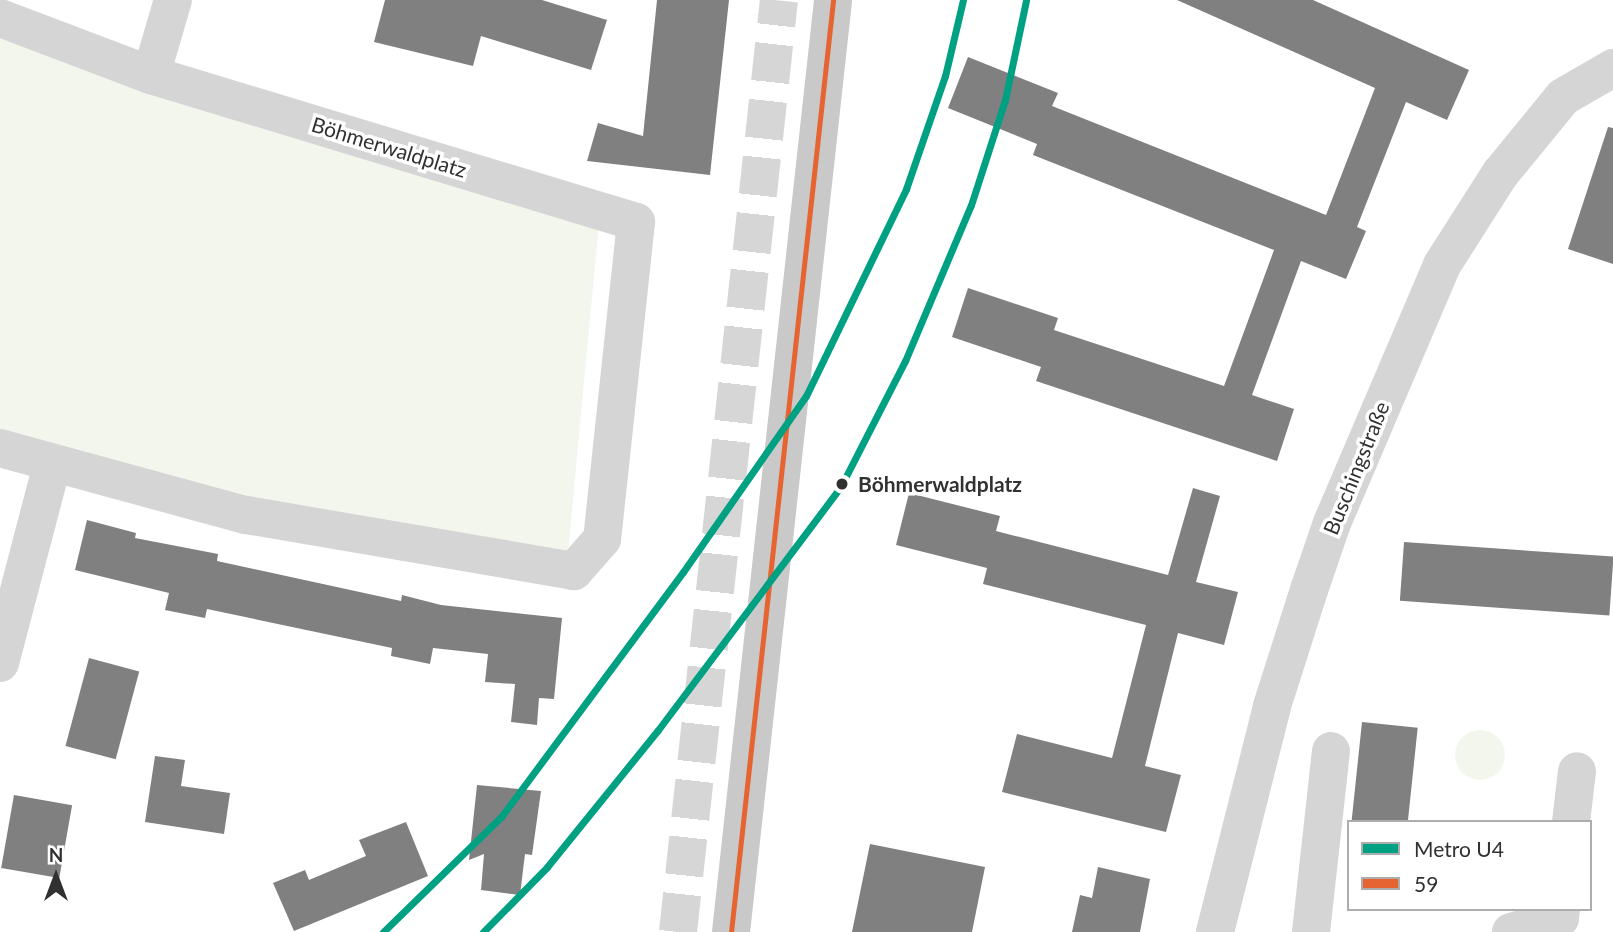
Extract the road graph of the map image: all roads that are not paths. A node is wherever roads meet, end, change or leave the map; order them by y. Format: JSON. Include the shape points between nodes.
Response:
{"nodes":[{"id":1,"x":173,"y":0,"type":"edge"},
{"id":2,"x":833,"y":0,"type":"edge"},
{"id":3,"x":0,"y":18,"type":"edge"},
{"id":4,"x":1613,"y":68,"type":"edge"},
{"id":5,"x":151,"y":75,"type":"junction"},
{"id":6,"x":0,"y":448,"type":"edge"},
{"id":7,"x":52,"y":465,"type":"junction"},
{"id":8,"x":0,"y":663,"type":"edge"},
{"id":9,"x":1331,"y":751,"type":"dead end"},
{"id":10,"x":1577,"y":771,"type":"dead end"},
{"id":11,"x":1571,"y":820,"type":"edge"},
{"id":12,"x":1561,"y":911,"type":"edge"},
{"id":13,"x":731,"y":932,"type":"edge"},
{"id":14,"x":1215,"y":932,"type":"edge"},
{"id":15,"x":1311,"y":932,"type":"edge"},
{"id":16,"x":1511,"y":932,"type":"edge"}],
"edges":[{"from":1,"to":5,"type":"street"},
{"from":2,"to":13,"type":"main road"},
{"from":3,"to":5,"type":"street","name":"Böhmerwaldplatz"},
{"from":4,"to":14,"type":"street","name":"Buschingstraße","via":[[1563,97],[1500,174],[1442,265],[1332,523],[1305,602],[1272,706]]},
{"from":5,"to":7,"type":"street","name":"Böhmerwaldplatz","via":[[636,222],[602,539],[574,571],[245,515]]},
{"from":6,"to":7,"type":"street","name":"Böhmerwaldplatz"},
{"from":7,"to":8,"type":"street"},
{"from":9,"to":15,"type":"street"},
{"from":10,"to":11,"type":"street"},
{"from":12,"to":16,"type":"street","via":[[1560,918]]}]}
